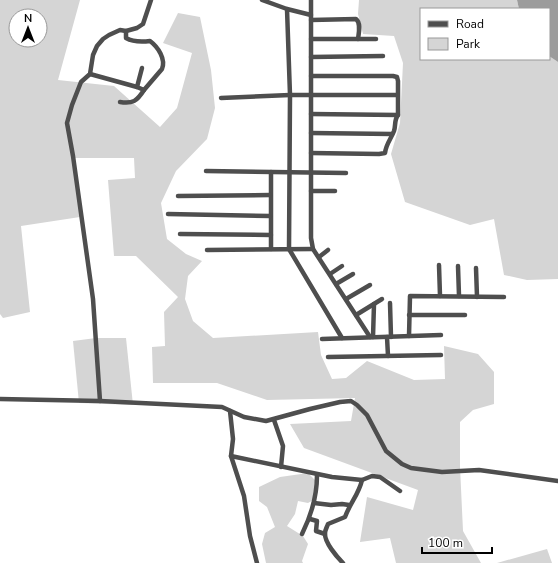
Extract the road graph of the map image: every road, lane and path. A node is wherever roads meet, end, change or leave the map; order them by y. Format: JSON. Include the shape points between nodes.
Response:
{"nodes":[{"id":1,"x":152,"y":0,"type":"edge"},
{"id":2,"x":262,"y":0,"type":"edge"},
{"id":3,"x":311,"y":0,"type":"edge"},
{"id":4,"x":288,"y":9,"type":"junction"},
{"id":5,"x":311,"y":17,"type":"junction"},
{"id":6,"x":126,"y":31,"type":"junction"},
{"id":7,"x":376,"y":38,"type":"dead end"},
{"id":8,"x":311,"y":39,"type":"junction"},
{"id":9,"x":358,"y":39,"type":"junction"},
{"id":10,"x":383,"y":56,"type":"dead end"},
{"id":11,"x":311,"y":57,"type":"junction"},
{"id":12,"x":142,"y":68,"type":"dead end"},
{"id":13,"x":90,"y":74,"type":"junction"},
{"id":14,"x":311,"y":76,"type":"junction"},
{"id":15,"x":138,"y":87,"type":"junction"},
{"id":16,"x":144,"y":90,"type":"junction"},
{"id":17,"x":290,"y":95,"type":"junction"},
{"id":18,"x":311,"y":95,"type":"junction"},
{"id":19,"x":398,"y":95,"type":"junction"},
{"id":20,"x":221,"y":98,"type":"dead end"},
{"id":21,"x":120,"y":102,"type":"dead end"},
{"id":22,"x":311,"y":114,"type":"junction"},
{"id":23,"x":398,"y":115,"type":"junction"},
{"id":24,"x":311,"y":133,"type":"junction"},
{"id":25,"x":392,"y":134,"type":"junction"},
{"id":26,"x":311,"y":153,"type":"junction"},
{"id":27,"x":206,"y":171,"type":"dead end"},
{"id":28,"x":271,"y":172,"type":"junction"},
{"id":29,"x":289,"y":172,"type":"junction"},
{"id":30,"x":311,"y":173,"type":"junction"},
{"id":31,"x":346,"y":173,"type":"dead end"},
{"id":32,"x":311,"y":191,"type":"junction"},
{"id":33,"x":335,"y":191,"type":"dead end"},
{"id":34,"x":270,"y":195,"type":"junction"},
{"id":35,"x":178,"y":196,"type":"dead end"},
{"id":36,"x":168,"y":214,"type":"dead end"},
{"id":37,"x":270,"y":216,"type":"junction"},
{"id":38,"x":180,"y":234,"type":"dead end"},
{"id":39,"x":271,"y":235,"type":"junction"},
{"id":40,"x":313,"y":248,"type":"junction"},
{"id":41,"x":271,"y":249,"type":"junction"},
{"id":42,"x":289,"y":249,"type":"junction"},
{"id":43,"x":207,"y":250,"type":"dead end"},
{"id":44,"x":328,"y":250,"type":"dead end"},
{"id":45,"x":319,"y":256,"type":"junction"},
{"id":46,"x":439,"y":265,"type":"dead end"},
{"id":47,"x":342,"y":266,"type":"dead end"},
{"id":48,"x":458,"y":266,"type":"dead end"},
{"id":49,"x":476,"y":268,"type":"dead end"},
{"id":50,"x":330,"y":274,"type":"junction"},
{"id":51,"x":353,"y":274,"type":"dead end"},
{"id":52,"x":336,"y":284,"type":"junction"},
{"id":53,"x":370,"y":284,"type":"dead end"},
{"id":54,"x":440,"y":296,"type":"junction"},
{"id":55,"x":459,"y":296,"type":"junction"},
{"id":56,"x":477,"y":296,"type":"junction"},
{"id":57,"x":504,"y":297,"type":"dead end"},
{"id":58,"x":346,"y":299,"type":"junction"},
{"id":59,"x":382,"y":299,"type":"dead end"},
{"id":60,"x":390,"y":303,"type":"dead end"},
{"id":61,"x":374,"y":304,"type":"junction"},
{"id":62,"x":356,"y":315,"type":"junction"},
{"id":63,"x":410,"y":315,"type":"junction"},
{"id":64,"x":465,"y":315,"type":"dead end"},
{"id":65,"x":440,"y":335,"type":"dead end"},
{"id":66,"x":409,"y":336,"type":"junction"},
{"id":67,"x":371,"y":337,"type":"junction"},
{"id":68,"x":389,"y":337,"type":"junction"},
{"id":69,"x":322,"y":338,"type":"dead end"},
{"id":70,"x":342,"y":338,"type":"junction"},
{"id":71,"x":441,"y":355,"type":"dead end"},
{"id":72,"x":388,"y":356,"type":"junction"},
{"id":73,"x":328,"y":357,"type":"dead end"},
{"id":74,"x":0,"y":399,"type":"edge"},
{"id":75,"x":100,"y":401,"type":"junction"},
{"id":76,"x":230,"y":411,"type":"junction"},
{"id":77,"x":274,"y":420,"type":"junction"},
{"id":78,"x":231,"y":456,"type":"junction"},
{"id":79,"x":281,"y":467,"type":"junction"},
{"id":80,"x":317,"y":475,"type":"junction"},
{"id":81,"x":362,"y":480,"type":"junction"},
{"id":82,"x":558,"y":481,"type":"edge"},
{"id":83,"x":400,"y":491,"type":"dead end"},
{"id":84,"x":314,"y":503,"type":"junction"},
{"id":85,"x":349,"y":505,"type":"junction"},
{"id":86,"x":310,"y":519,"type":"junction"},
{"id":87,"x":302,"y":534,"type":"dead end"},
{"id":88,"x":325,"y":534,"type":"junction"},
{"id":89,"x":257,"y":563,"type":"edge"},
{"id":90,"x":343,"y":563,"type":"edge"}],
"edges":[{"from":1,"to":6,"type":"street","via":[[143,24]]},
{"from":2,"to":4,"type":"street"},
{"from":3,"to":5,"type":"street"},
{"from":4,"to":5,"type":"street"},
{"from":4,"to":17,"type":"street"},
{"from":5,"to":8,"type":"street"},
{"from":5,"to":9,"type":"street","via":[[356,19],[359,26]]},
{"from":6,"to":13,"type":"street","via":[[120,30],[109,35],[97,46]]},
{"from":6,"to":16,"type":"street","via":[[126,38],[129,40],[150,41],[162,57],[162,68]]},
{"from":7,"to":9,"type":"street"},
{"from":8,"to":9,"type":"street"},
{"from":8,"to":11,"type":"street"},
{"from":10,"to":11,"type":"street"},
{"from":11,"to":14,"type":"street"},
{"from":12,"to":15,"type":"street"},
{"from":13,"to":15,"type":"street"},
{"from":13,"to":75,"type":"street","via":[[81,82],[67,123],[93,299]]},
{"from":14,"to":18,"type":"street"},
{"from":14,"to":19,"type":"street","via":[[397,77]]},
{"from":15,"to":16,"type":"street"},
{"from":16,"to":21,"type":"street","via":[[137,100],[128,104]]},
{"from":17,"to":18,"type":"street"},
{"from":17,"to":20,"type":"street"},
{"from":17,"to":29,"type":"street"},
{"from":18,"to":19,"type":"street"},
{"from":18,"to":22,"type":"street"},
{"from":19,"to":23,"type":"street"},
{"from":22,"to":23,"type":"street"},
{"from":22,"to":24,"type":"street"},
{"from":23,"to":25,"type":"street"},
{"from":24,"to":25,"type":"street"},
{"from":24,"to":26,"type":"street"},
{"from":25,"to":26,"type":"street","via":[[383,154]]},
{"from":26,"to":30,"type":"street"},
{"from":27,"to":28,"type":"street"},
{"from":28,"to":29,"type":"street"},
{"from":28,"to":34,"type":"street"},
{"from":29,"to":30,"type":"street"},
{"from":29,"to":42,"type":"street"},
{"from":30,"to":31,"type":"street"},
{"from":30,"to":32,"type":"street"},
{"from":32,"to":33,"type":"street"},
{"from":32,"to":40,"type":"street"},
{"from":34,"to":35,"type":"street"},
{"from":34,"to":37,"type":"street"},
{"from":36,"to":37,"type":"street"},
{"from":37,"to":39,"type":"street"},
{"from":38,"to":39,"type":"street"},
{"from":39,"to":41,"type":"street"},
{"from":40,"to":42,"type":"street"},
{"from":40,"to":45,"type":"street"},
{"from":41,"to":42,"type":"street"},
{"from":41,"to":43,"type":"street"},
{"from":42,"to":70,"type":"street"},
{"from":44,"to":45,"type":"street"},
{"from":45,"to":50,"type":"street"},
{"from":46,"to":54,"type":"street"},
{"from":47,"to":50,"type":"street"},
{"from":48,"to":55,"type":"street"},
{"from":49,"to":56,"type":"street"},
{"from":50,"to":52,"type":"street"},
{"from":51,"to":52,"type":"street"},
{"from":52,"to":58,"type":"street"},
{"from":53,"to":58,"type":"street"},
{"from":54,"to":55,"type":"street"},
{"from":54,"to":63,"type":"street","via":[[410,296]]},
{"from":55,"to":56,"type":"street"},
{"from":56,"to":57,"type":"street"},
{"from":58,"to":62,"type":"street"},
{"from":59,"to":61,"type":"street"},
{"from":60,"to":68,"type":"street"},
{"from":61,"to":62,"type":"street"},
{"from":61,"to":67,"type":"street"},
{"from":62,"to":67,"type":"street"},
{"from":63,"to":64,"type":"street"},
{"from":63,"to":66,"type":"street"},
{"from":65,"to":66,"type":"street"},
{"from":66,"to":68,"type":"street"},
{"from":67,"to":68,"type":"street"},
{"from":67,"to":70,"type":"street"},
{"from":68,"to":72,"type":"street"},
{"from":69,"to":70,"type":"street"},
{"from":71,"to":72,"type":"street"},
{"from":72,"to":73,"type":"street"},
{"from":74,"to":75,"type":"street"},
{"from":75,"to":76,"type":"street","via":[[222,407]]},
{"from":76,"to":77,"type":"street","via":[[256,420]]},
{"from":76,"to":78,"type":"street","via":[[233,439]]},
{"from":77,"to":79,"type":"street","via":[[283,446]]},
{"from":77,"to":82,"type":"street","via":[[310,409],[351,401],[367,415],[386,451],[411,468],[442,472],[479,470]]},
{"from":78,"to":79,"type":"street"},
{"from":78,"to":89,"type":"street","via":[[244,496]]},
{"from":79,"to":80,"type":"street"},
{"from":80,"to":81,"type":"street"},
{"from":80,"to":84,"type":"street"},
{"from":81,"to":83,"type":"street","via":[[372,476],[380,477]]},
{"from":81,"to":85,"type":"street","via":[[359,491]]},
{"from":84,"to":85,"type":"street"},
{"from":84,"to":86,"type":"street"},
{"from":85,"to":88,"type":"street","via":[[346,516],[328,524]]},
{"from":86,"to":87,"type":"street"},
{"from":86,"to":88,"type":"street","via":[[317,521],[316,531]]},
{"from":88,"to":90,"type":"street","via":[[336,557]]}]}
